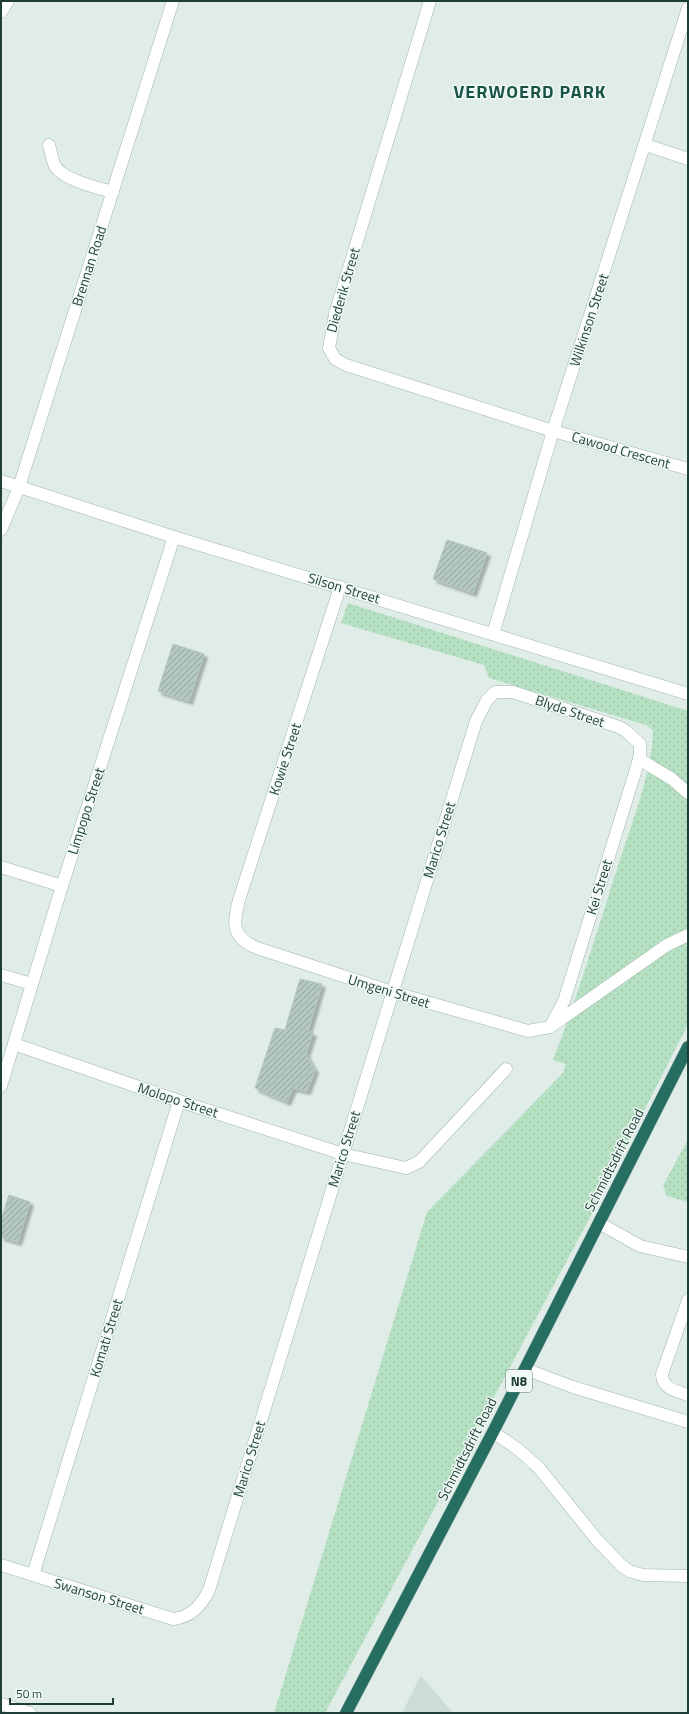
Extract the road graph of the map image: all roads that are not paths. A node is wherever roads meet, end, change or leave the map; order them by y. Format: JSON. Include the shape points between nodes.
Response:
{"nodes":[{"id":1,"x":8,"y":1,"type":"edge"},
{"id":2,"x":173,"y":1,"type":"edge"},
{"id":3,"x":430,"y":1,"type":"edge"},
{"id":4,"x":688,"y":8,"type":"edge"},
{"id":5,"x":1,"y":12,"type":"edge"},
{"id":6,"x":50,"y":145,"type":"dead end"},
{"id":7,"x":646,"y":145,"type":"junction"},
{"id":8,"x":688,"y":159,"type":"edge"},
{"id":9,"x":113,"y":192,"type":"junction"},
{"id":10,"x":553,"y":431,"type":"junction"},
{"id":11,"x":688,"y":469,"type":"edge"},
{"id":12,"x":1,"y":481,"type":"edge"},
{"id":13,"x":19,"y":487,"type":"junction"},
{"id":14,"x":1,"y":530,"type":"edge"},
{"id":15,"x":174,"y":537,"type":"junction"},
{"id":16,"x":340,"y":587,"type":"junction"},
{"id":17,"x":493,"y":634,"type":"junction"},
{"id":18,"x":495,"y":692,"type":"joint"},
{"id":19,"x":688,"y":694,"type":"edge"},
{"id":20,"x":640,"y":744,"type":"joint"},
{"id":21,"x":639,"y":759,"type":"junction"},
{"id":22,"x":688,"y":793,"type":"edge"},
{"id":23,"x":1,"y":868,"type":"edge"},
{"id":24,"x":62,"y":886,"type":"junction"},
{"id":25,"x":236,"y":931,"type":"joint"},
{"id":26,"x":688,"y":934,"type":"edge"},
{"id":27,"x":1,"y":974,"type":"edge"},
{"id":28,"x":32,"y":984,"type":"junction"},
{"id":29,"x":392,"y":992,"type":"junction"},
{"id":30,"x":550,"y":1027,"type":"junction"},
{"id":31,"x":14,"y":1044,"type":"junction"},
{"id":32,"x":688,"y":1047,"type":"edge"},
{"id":33,"x":506,"y":1069,"type":"dead end"},
{"id":34,"x":3,"y":1071,"type":"edge"},
{"id":35,"x":1,"y":1086,"type":"edge"},
{"id":36,"x":179,"y":1101,"type":"junction"},
{"id":37,"x":342,"y":1154,"type":"junction"},
{"id":38,"x":599,"y":1223,"type":"junction"},
{"id":39,"x":688,"y":1257,"type":"edge"},
{"id":40,"x":688,"y":1300,"type":"edge"},
{"id":41,"x":525,"y":1369,"type":"junction"},
{"id":42,"x":688,"y":1395,"type":"edge"},
{"id":43,"x":688,"y":1422,"type":"edge"},
{"id":44,"x":493,"y":1432,"type":"junction"},
{"id":45,"x":1,"y":1565,"type":"edge"},
{"id":46,"x":34,"y":1575,"type":"junction"},
{"id":47,"x":688,"y":1576,"type":"edge"},
{"id":48,"x":196,"y":1609,"type":"joint"},
{"id":49,"x":1,"y":1704,"type":"edge"},
{"id":50,"x":30,"y":1713,"type":"edge"},
{"id":51,"x":346,"y":1713,"type":"edge"}],
"edges":[{"from":1,"to":5,"type":"street"},
{"from":2,"to":9,"type":"street","name":"Brennan Road"},
{"from":3,"to":10,"type":"street","name":"Diederik Street","via":[[335,314],[329,348],[335,359],[346,365]]},
{"from":4,"to":7,"type":"street","name":"Wilkinson Street"},
{"from":6,"to":9,"type":"street","via":[[55,166],[60,172]]},
{"from":7,"to":8,"type":"street"},
{"from":7,"to":10,"type":"street","name":"Wilkinson Street"},
{"from":9,"to":13,"type":"street","name":"Brennan Road"},
{"from":10,"to":11,"type":"street","name":"Cawood Crescent"},
{"from":10,"to":17,"type":"street","name":"Wilkinson Street"},
{"from":12,"to":13,"type":"street","name":"Silson Street"},
{"from":13,"to":14,"type":"street","name":"Brennan Road"},
{"from":13,"to":15,"type":"street","name":"Silson Street"},
{"from":15,"to":16,"type":"street","name":"Silson Street"},
{"from":15,"to":24,"type":"street","name":"Limpopo Street"},
{"from":16,"to":17,"type":"street","name":"Silson Street"},
{"from":16,"to":25,"type":"street","name":"Kowie Street","via":[[239,900],[234,920]]},
{"from":17,"to":19,"type":"street","name":"Silson Street"},
{"from":18,"to":20,"type":"street","name":"Blyde Street","via":[[513,692],[618,727]]},
{"from":18,"to":29,"type":"street","name":"Marico Street","via":[[487,700],[476,721]]},
{"from":20,"to":21,"type":"street","name":"Kei Street"},
{"from":21,"to":22,"type":"street","via":[[663,772]]},
{"from":21,"to":30,"type":"street","name":"Kei Street","via":[[564,1001]]},
{"from":23,"to":24,"type":"street"},
{"from":24,"to":28,"type":"street","name":"Limpopo Street"},
{"from":25,"to":29,"type":"street","name":"Umgeni Street","via":[[241,940],[257,948]]},
{"from":26,"to":30,"type":"street","via":[[667,944]]},
{"from":27,"to":28,"type":"street"},
{"from":28,"to":31,"type":"street","name":"Limpopo Street"},
{"from":29,"to":30,"type":"street","name":"Umgeni Street","via":[[528,1031]]},
{"from":29,"to":37,"type":"street","name":"Marico Street"},
{"from":31,"to":34,"type":"street","name":"Limpopo Street"},
{"from":31,"to":36,"type":"street","name":"Molopo Street"},
{"from":32,"to":38,"type":"highway","name":"Schmidtsdrift Road","number":"N8"},
{"from":33,"to":37,"type":"street","name":"Molopo Street","via":[[413,1166],[406,1168]]},
{"from":34,"to":35,"type":"street","name":"Limpopo Street"},
{"from":36,"to":37,"type":"street","name":"Molopo Street"},
{"from":36,"to":46,"type":"street","name":"Komati Street"},
{"from":37,"to":48,"type":"street","name":"Marico Street","via":[[209,1590]]},
{"from":38,"to":39,"type":"street","via":[[640,1246]]},
{"from":38,"to":41,"type":"highway","name":"Schmidtsdrift Road","number":"N8"},
{"from":40,"to":42,"type":"street","via":[[662,1374],[665,1385]]},
{"from":41,"to":43,"type":"street","via":[[573,1387]]},
{"from":41,"to":44,"type":"highway","name":"Schmidtsdrift Road","number":"N8"},
{"from":44,"to":47,"type":"street","via":[[539,1468],[597,1540],[625,1569],[643,1575]]},
{"from":44,"to":51,"type":"highway","name":"Schmidtsdrift Road","number":"N8"},
{"from":45,"to":46,"type":"street","name":"Swanson Street"},
{"from":46,"to":48,"type":"street","name":"Swanson Street","via":[[173,1619],[184,1618]]},
{"from":49,"to":50,"type":"street"}]}
